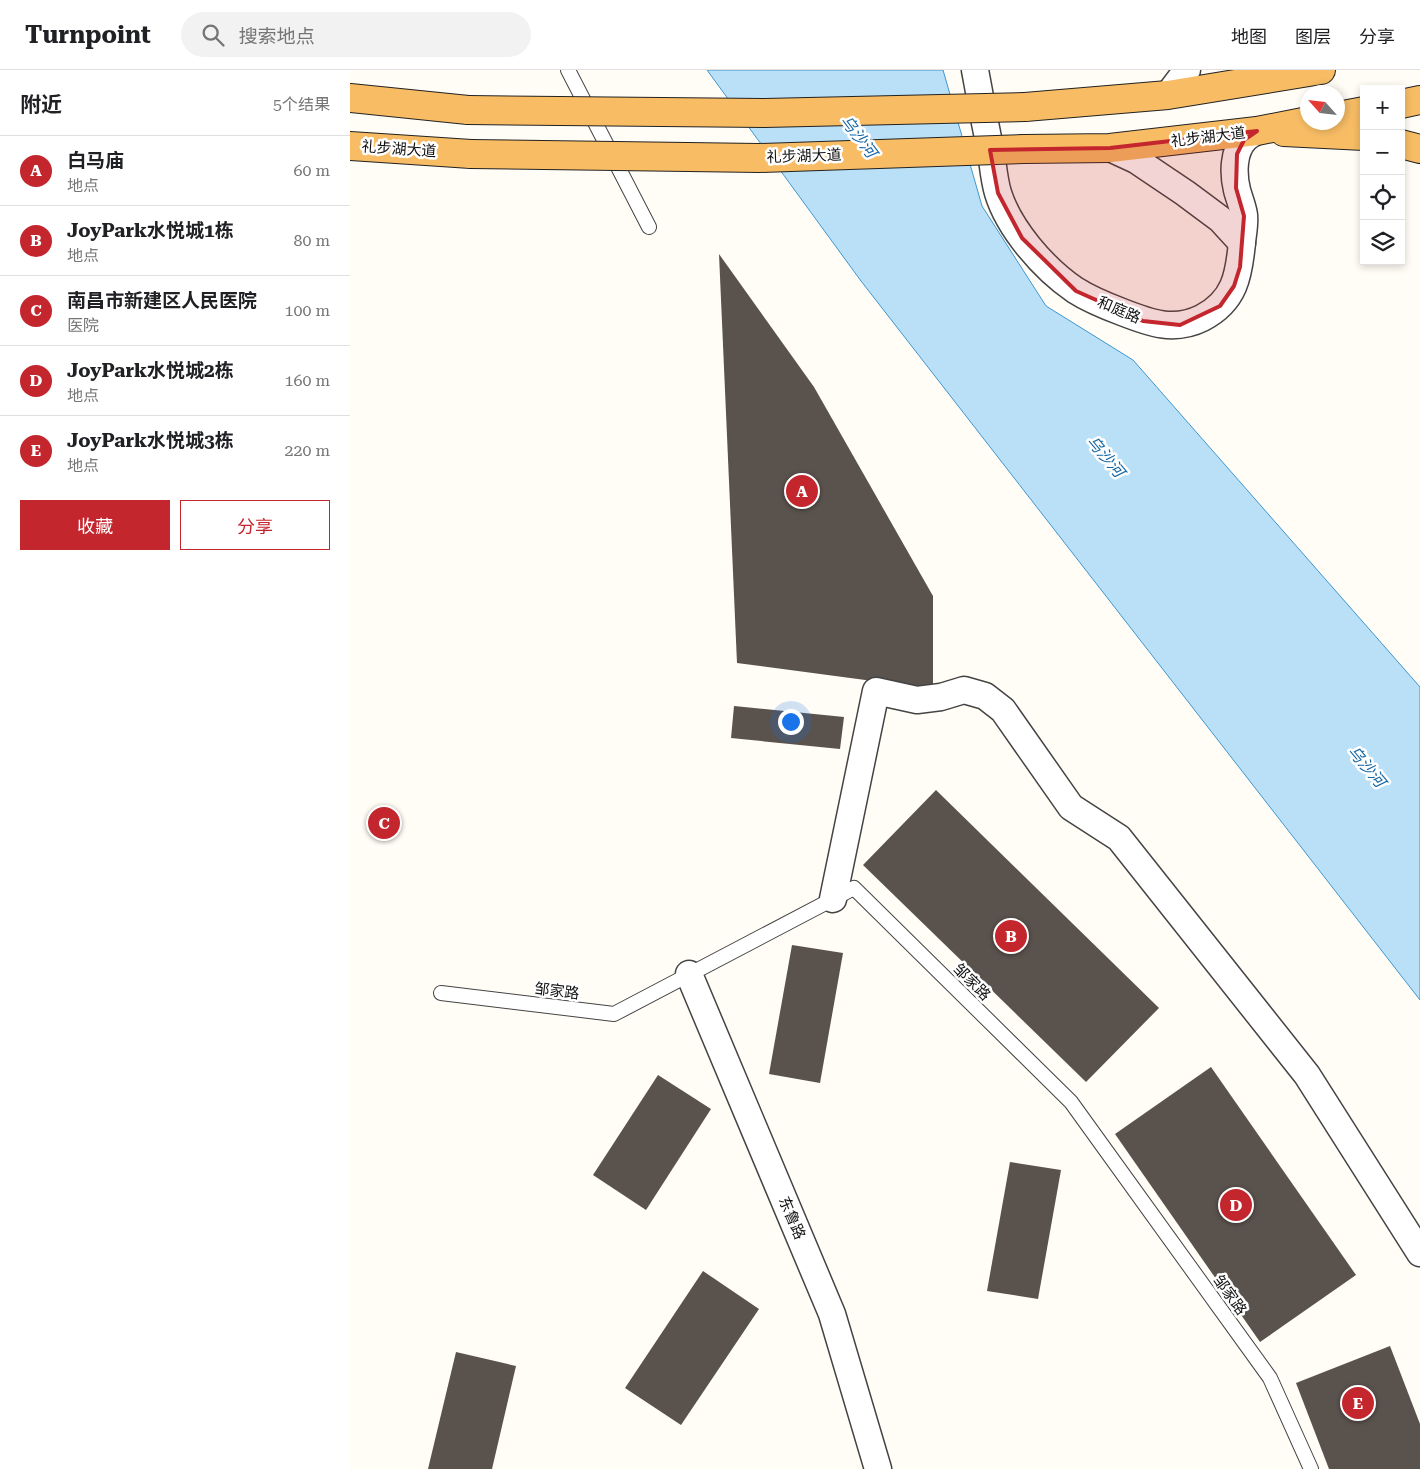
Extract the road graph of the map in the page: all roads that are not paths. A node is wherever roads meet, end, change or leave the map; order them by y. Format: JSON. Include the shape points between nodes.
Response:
{"nodes":[{"id":1,"x":568,"y":70,"type":"edge"},
{"id":2,"x":975,"y":70,"type":"edge"},
{"id":3,"x":1187,"y":70,"type":"edge"},
{"id":4,"x":1259,"y":70,"type":"edge"},
{"id":5,"x":1321,"y":70,"type":"edge"},
{"id":6,"x":1226,"y":85,"type":"junction"},
{"id":7,"x":1168,"y":95,"type":"junction"},
{"id":8,"x":350,"y":98,"type":"edge"},
{"id":9,"x":1420,"y":100,"type":"edge"},
{"id":10,"x":1405,"y":103,"type":"edge"},
{"id":11,"x":1360,"y":112,"type":"edge"},
{"id":12,"x":1345,"y":115,"type":"edge"},
{"id":13,"x":1300,"y":123,"type":"edge"},
{"id":14,"x":1257,"y":131,"type":"junction"},
{"id":15,"x":1360,"y":136,"type":"edge"},
{"id":16,"x":1405,"y":145,"type":"edge"},
{"id":17,"x":350,"y":146,"type":"edge"},
{"id":18,"x":1110,"y":148,"type":"junction"},
{"id":19,"x":1420,"y":149,"type":"edge"},
{"id":20,"x":649,"y":227,"type":"dead end"},
{"id":21,"x":1242,"y":243,"type":"junction"},
{"id":22,"x":833,"y":899,"type":"junction"},
{"id":23,"x":689,"y":974,"type":"junction"},
{"id":24,"x":441,"y":992,"type":"dead end"},
{"id":25,"x":1420,"y":1253,"type":"edge"},
{"id":26,"x":878,"y":1469,"type":"edge"},
{"id":27,"x":1311,"y":1469,"type":"edge"}],
"edges":[{"from":1,"to":20,"type":"lane"},
{"from":2,"to":21,"type":"street","name":"和庭路","via":[[1002,202],[1022,238],[1053,272],[1076,291],[1142,320],[1162,326],[1180,325],[1201,318],[1220,306],[1234,286]]},
{"from":3,"to":7,"type":"street"},
{"from":4,"to":6,"type":"highway"},
{"from":5,"to":6,"type":"highway"},
{"from":6,"to":7,"type":"highway"},
{"from":7,"to":8,"type":"highway","bridge":true,"via":[[1025,107],[764,113],[468,110]]},
{"from":9,"to":10,"type":"highway"},
{"from":11,"to":12,"type":"highway"},
{"from":13,"to":14,"type":"highway"},
{"from":14,"to":15,"type":"highway"},
{"from":14,"to":18,"type":"highway","name":"礼步湖大道"},
{"from":14,"to":21,"type":"street","name":"和庭路","via":[[1244,140],[1235,168],[1236,188],[1244,216]]},
{"from":16,"to":19,"type":"highway"},
{"from":17,"to":18,"type":"highway","name":"礼步湖大道","bridge":true,"via":[[471,154],[759,158]]},
{"from":18,"to":21,"type":"street","via":[[1136,160],[1185,193],[1220,219]]},
{"from":22,"to":23,"type":"lane","name":"邹家路"},
{"from":22,"to":25,"type":"street","via":[[876,691],[917,700],[964,690],[985,696],[1003,710],[1071,807],[1119,838],[1307,1075]]},
{"from":22,"to":27,"type":"lane","name":"邹家路","via":[[854,888],[1071,1102],[1270,1378]]},
{"from":23,"to":24,"type":"lane","name":"邹家路","via":[[614,1014]]},
{"from":23,"to":26,"type":"street","name":"东鲁路","via":[[832,1314]]}]}
